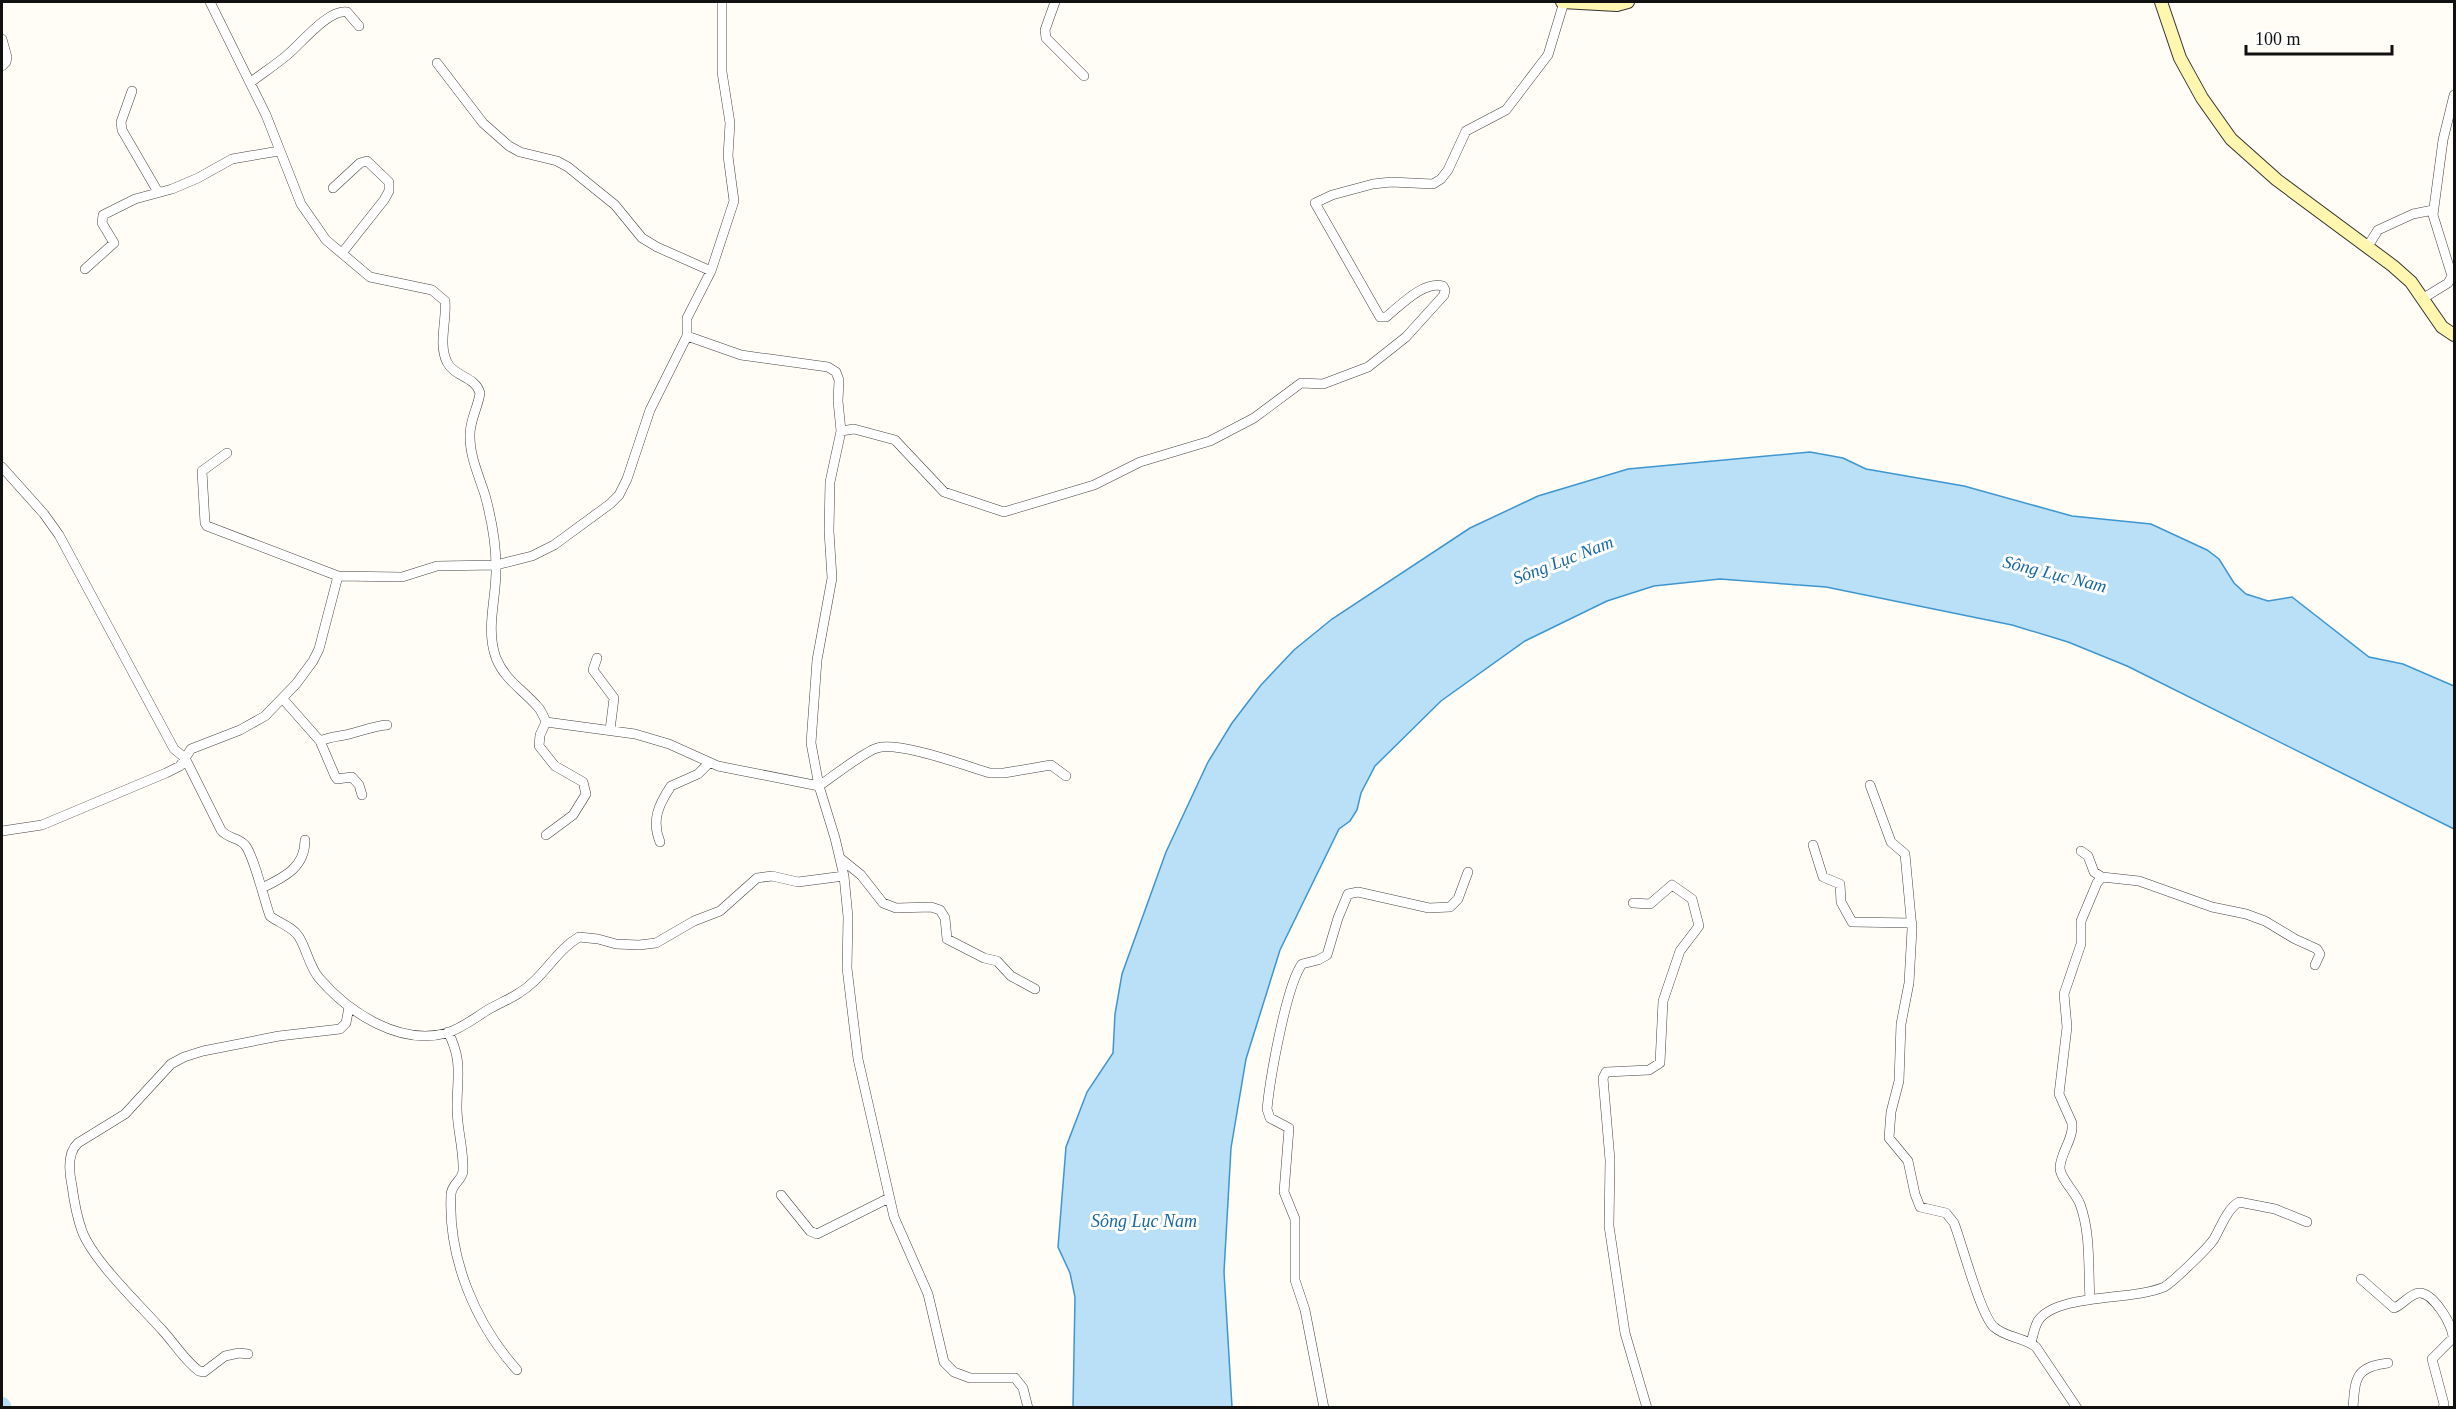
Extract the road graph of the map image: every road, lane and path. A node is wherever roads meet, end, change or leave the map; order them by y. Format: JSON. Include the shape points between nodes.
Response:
{"nodes":[{"id":1,"x":210,"y":2,"type":"edge"},
{"id":2,"x":722,"y":2,"type":"edge"},
{"id":3,"x":1055,"y":2,"type":"edge"},
{"id":4,"x":1563,"y":2,"type":"edge"},
{"id":5,"x":1628,"y":2,"type":"edge"},
{"id":6,"x":2161,"y":2,"type":"edge"},
{"id":7,"x":359,"y":26,"type":"dead end"},
{"id":8,"x":2,"y":39,"type":"edge"},
{"id":9,"x":437,"y":63,"type":"dead end"},
{"id":10,"x":2,"y":66,"type":"edge"},
{"id":11,"x":1084,"y":76,"type":"dead end"},
{"id":12,"x":251,"y":82,"type":"junction"},
{"id":13,"x":132,"y":91,"type":"dead end"},
{"id":14,"x":2454,"y":95,"type":"edge"},
{"id":15,"x":279,"y":151,"type":"junction"},
{"id":16,"x":333,"y":188,"type":"dead end"},
{"id":17,"x":158,"y":192,"type":"junction"},
{"id":18,"x":2433,"y":210,"type":"junction"},
{"id":19,"x":2368,"y":246,"type":"junction"},
{"id":20,"x":342,"y":253,"type":"junction"},
{"id":21,"x":85,"y":269,"type":"dead end"},
{"id":22,"x":711,"y":271,"type":"junction"},
{"id":23,"x":2422,"y":299,"type":"junction"},
{"id":24,"x":2454,"y":335,"type":"edge"},
{"id":25,"x":687,"y":336,"type":"junction"},
{"id":26,"x":841,"y":431,"type":"junction"},
{"id":27,"x":227,"y":453,"type":"dead end"},
{"id":28,"x":2,"y":467,"type":"edge"},
{"id":29,"x":496,"y":565,"type":"junction"},
{"id":30,"x":338,"y":576,"type":"junction"},
{"id":31,"x":597,"y":658,"type":"dead end"},
{"id":32,"x":283,"y":699,"type":"junction"},
{"id":33,"x":546,"y":722,"type":"junction"},
{"id":34,"x":387,"y":725,"type":"dead end"},
{"id":35,"x":610,"y":730,"type":"junction"},
{"id":36,"x":320,"y":741,"type":"junction"},
{"id":37,"x":185,"y":758,"type":"junction"},
{"id":38,"x":709,"y":762,"type":"junction"},
{"id":39,"x":1066,"y":776,"type":"dead end"},
{"id":40,"x":1870,"y":785,"type":"dead end"},
{"id":41,"x":819,"y":786,"type":"junction"},
{"id":42,"x":362,"y":795,"type":"dead end"},
{"id":43,"x":2,"y":831,"type":"edge"},
{"id":44,"x":546,"y":835,"type":"dead end"},
{"id":45,"x":305,"y":840,"type":"dead end"},
{"id":46,"x":660,"y":842,"type":"dead end"},
{"id":47,"x":1813,"y":845,"type":"dead end"},
{"id":48,"x":2081,"y":851,"type":"dead end"},
{"id":49,"x":840,"y":858,"type":"junction"},
{"id":50,"x":1468,"y":872,"type":"dead end"},
{"id":51,"x":844,"y":876,"type":"junction"},
{"id":52,"x":2102,"y":877,"type":"junction"},
{"id":53,"x":262,"y":888,"type":"junction"},
{"id":54,"x":1633,"y":903,"type":"dead end"},
{"id":55,"x":1912,"y":923,"type":"junction"},
{"id":56,"x":2315,"y":965,"type":"dead end"},
{"id":57,"x":1035,"y":989,"type":"dead end"},
{"id":58,"x":349,"y":1008,"type":"junction"},
{"id":59,"x":448,"y":1032,"type":"junction"},
{"id":60,"x":781,"y":1195,"type":"dead end"},
{"id":61,"x":889,"y":1198,"type":"junction"},
{"id":62,"x":2307,"y":1222,"type":"dead end"},
{"id":63,"x":2361,"y":1279,"type":"dead end"},
{"id":64,"x":2090,"y":1300,"type":"junction"},
{"id":65,"x":2454,"y":1331,"type":"edge"},
{"id":66,"x":2031,"y":1343,"type":"junction"},
{"id":67,"x":248,"y":1354,"type":"dead end"},
{"id":68,"x":2388,"y":1362,"type":"dead end"},
{"id":69,"x":517,"y":1370,"type":"dead end"},
{"id":70,"x":1028,"y":1407,"type":"edge"},
{"id":71,"x":1324,"y":1407,"type":"edge"},
{"id":72,"x":1647,"y":1407,"type":"edge"},
{"id":73,"x":2077,"y":1407,"type":"edge"},
{"id":74,"x":2353,"y":1407,"type":"edge"},
{"id":75,"x":2443,"y":1407,"type":"edge"}],
"edges":[{"from":1,"to":12,"type":"street"},
{"from":2,"to":22,"type":"street","via":[[722,72],[730,123],[728,156],[734,201]]},
{"from":3,"to":11,"type":"street","via":[[1046,38]]},
{"from":4,"to":5,"type":"street"},
{"from":4,"to":26,"type":"street","via":[[1548,55],[1506,110],[1466,131],[1441,179],[1433,184],[1373,184],[1315,203],[1380,316],[1386,316],[1424,289],[1437,285],[1445,290],[1406,337],[1375,363],[1323,384],[1301,382],[1254,418],[1210,441],[1140,462],[1094,485],[1010,511],[944,492],[895,440],[854,429]]},
{"from":6,"to":19,"type":"street","via":[[2180,58],[2231,139],[2277,180]]},
{"from":7,"to":12,"type":"street","via":[[347,12],[335,14]]},
{"from":8,"to":10,"type":"street","via":[[7,57]]},
{"from":9,"to":22,"type":"street","via":[[483,123],[509,146],[520,153],[557,160],[615,205],[642,238]]},
{"from":12,"to":15,"type":"street"},
{"from":13,"to":17,"type":"street","via":[[122,130]]},
{"from":14,"to":18,"type":"street"},
{"from":15,"to":17,"type":"street","via":[[232,159],[198,178]]},
{"from":15,"to":20,"type":"street","via":[[301,204],[326,240]]},
{"from":16,"to":20,"type":"street","via":[[367,160],[390,182],[384,200]]},
{"from":17,"to":21,"type":"street","via":[[103,215],[102,223],[114,243]]},
{"from":18,"to":19,"type":"street","via":[[2413,214],[2378,230]]},
{"from":18,"to":23,"type":"street","via":[[2452,276],[2448,283]]},
{"from":19,"to":23,"type":"street","via":[[2411,282]]},
{"from":20,"to":29,"type":"street","via":[[370,277],[432,290],[446,301],[447,363],[480,391],[470,436],[472,456],[486,497]]},
{"from":22,"to":25,"type":"street","via":[[690,312]]},
{"from":23,"to":24,"type":"street","via":[[2442,327]]},
{"from":25,"to":26,"type":"street","via":[[741,355],[833,369],[839,380]]},
{"from":25,"to":29,"type":"street","via":[[650,410],[619,495],[546,551]]},
{"from":26,"to":41,"type":"street","via":[[830,482],[831,585],[812,712],[811,743]]},
{"from":27,"to":30,"type":"street","via":[[202,471],[204,523]]},
{"from":28,"to":37,"type":"street","via":[[55,529],[174,749]]},
{"from":29,"to":30,"type":"street","via":[[437,566],[402,577]]},
{"from":29,"to":33,"type":"street","via":[[491,636],[495,655],[506,676],[537,705]]},
{"from":30,"to":32,"type":"street","via":[[313,661]]},
{"from":31,"to":35,"type":"street","via":[[593,670],[614,698]]},
{"from":32,"to":36,"type":"street"},
{"from":32,"to":37,"type":"street","via":[[257,721],[191,749]]},
{"from":33,"to":35,"type":"street"},
{"from":33,"to":44,"type":"street","via":[[538,746],[555,766],[586,786],[581,806]]},
{"from":34,"to":36,"type":"street"},
{"from":35,"to":38,"type":"street","via":[[657,741]]},
{"from":36,"to":42,"type":"street","via":[[334,776],[352,777]]},
{"from":37,"to":43,"type":"street","via":[[180,766],[166,773],[42,825]]},
{"from":37,"to":53,"type":"street","via":[[221,830],[226,837],[246,846]]},
{"from":38,"to":41,"type":"street"},
{"from":38,"to":46,"type":"street","via":[[698,774],[668,790],[654,822]]},
{"from":39,"to":41,"type":"street","via":[[1052,765],[990,773],[907,749],[886,747],[871,750]]},
{"from":40,"to":55,"type":"street","via":[[1891,842],[1905,854]]},
{"from":41,"to":49,"type":"street"},
{"from":45,"to":53,"type":"street","via":[[301,862],[280,880]]},
{"from":47,"to":55,"type":"street","via":[[1823,877],[1840,884],[1841,902],[1852,922]]},
{"from":48,"to":52,"type":"street","via":[[2088,856],[2094,872]]},
{"from":49,"to":51,"type":"street"},
{"from":49,"to":57,"type":"street","via":[[883,903],[896,908],[940,910],[947,939],[997,961],[1011,976]]},
{"from":50,"to":71,"type":"street","via":[[1458,899],[1450,907],[1429,908],[1358,892],[1348,894],[1327,955],[1300,967],[1287,1003],[1267,1109],[1270,1118],[1289,1128],[1284,1192],[1295,1219],[1295,1280],[1305,1310]]},
{"from":51,"to":59,"type":"street","via":[[798,882],[763,875],[720,911],[647,945],[579,937],[519,993]]},
{"from":51,"to":61,"type":"street","via":[[847,968],[858,1059]]},
{"from":52,"to":56,"type":"street","via":[[2139,881],[2212,908],[2265,921],[2317,949],[2320,954]]},
{"from":52,"to":64,"type":"street","via":[[2081,921],[2081,944],[2064,994],[2067,1027],[2060,1094],[2072,1129],[2060,1168],[2085,1218]]},
{"from":53,"to":58,"type":"street","via":[[270,916],[298,935],[316,974]]},
{"from":54,"to":72,"type":"street","via":[[1650,903],[1672,885],[1690,897],[1699,926],[1680,951],[1663,1000],[1660,1063],[1649,1070],[1606,1072],[1603,1078],[1610,1160],[1609,1226],[1625,1333]]},
{"from":55,"to":66,"type":"street","via":[[1899,1081],[1889,1138],[1908,1161],[1920,1207],[1946,1214],[1954,1223],[1987,1319],[2000,1331]]},
{"from":58,"to":59,"type":"street","via":[[387,1027],[415,1035]]},
{"from":58,"to":67,"type":"street","via":[[346,1023],[340,1029],[203,1051],[171,1064],[125,1114],[73,1147],[69,1174],[82,1232],[128,1294],[200,1371],[231,1354]]},
{"from":59,"to":69,"type":"street","via":[[458,1053],[457,1110],[463,1164],[462,1176],[451,1191],[454,1249],[491,1336]]},
{"from":60,"to":61,"type":"street","via":[[810,1231],[817,1234]]},
{"from":61,"to":70,"type":"street","via":[[897,1227],[928,1294],[947,1366],[970,1378],[1015,1378],[1023,1388]]},
{"from":62,"to":64,"type":"street","via":[[2275,1209],[2240,1202],[2210,1244],[2167,1286]]},
{"from":63,"to":65,"type":"street","via":[[2394,1308],[2417,1293],[2428,1295]]},
{"from":64,"to":66,"type":"street","via":[[2047,1313],[2038,1322]]},
{"from":65,"to":75,"type":"street","via":[[2451,1342],[2432,1359]]},
{"from":66,"to":73,"type":"street"},
{"from":68,"to":74,"type":"street","via":[[2360,1372]]}]}
